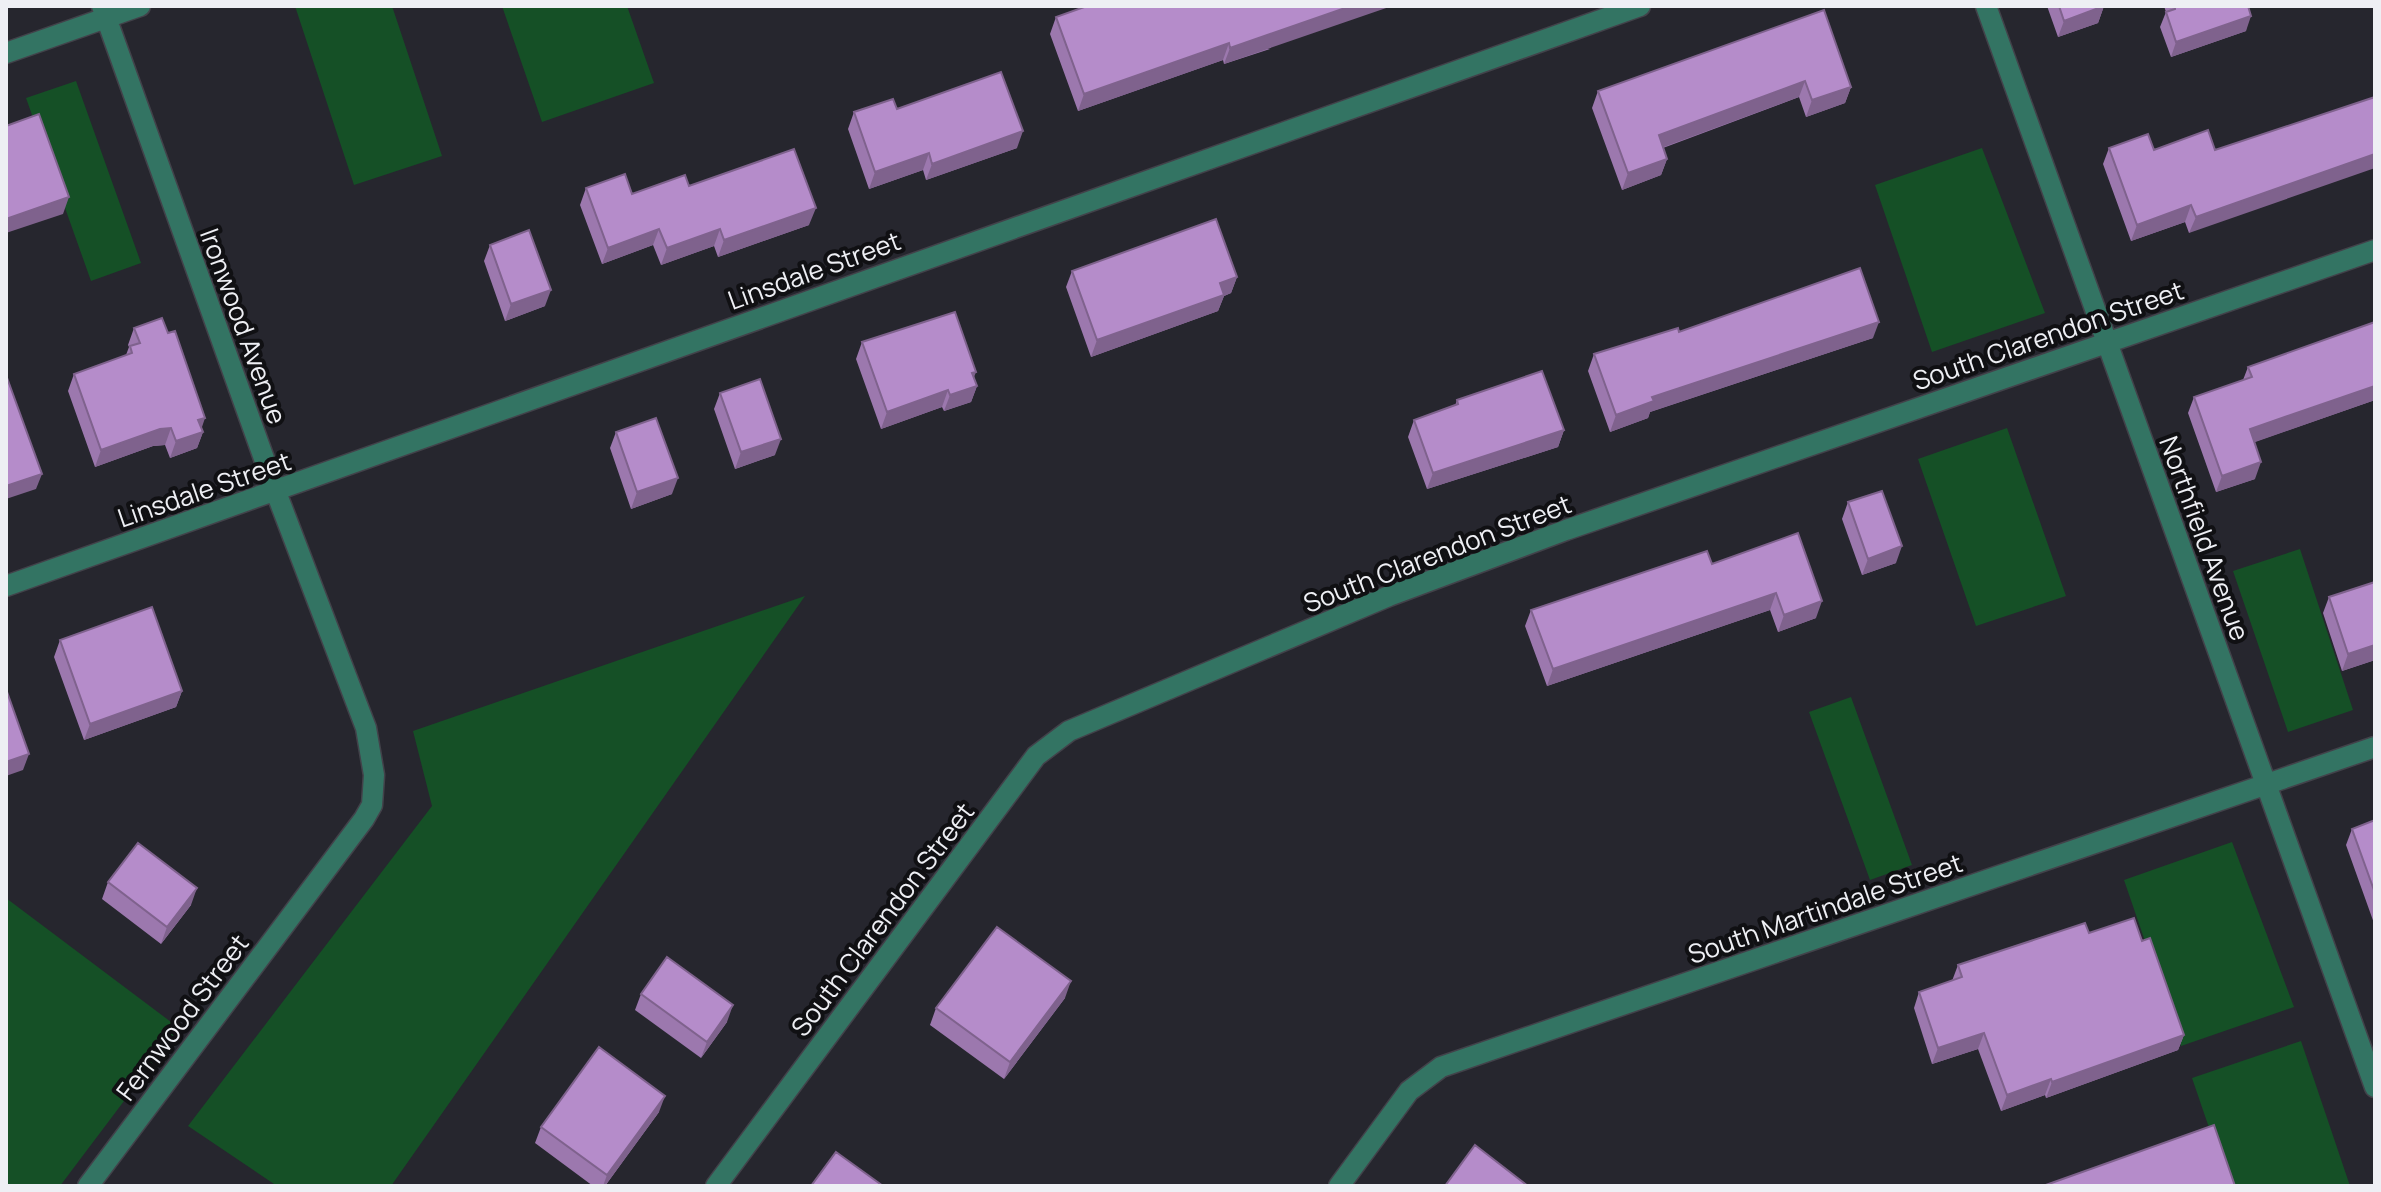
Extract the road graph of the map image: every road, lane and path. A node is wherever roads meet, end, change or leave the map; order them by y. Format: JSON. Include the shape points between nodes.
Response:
{"nodes":[{"id":1,"x":140,"y":6,"type":"edge"},
{"id":2,"x":1640,"y":6,"type":"edge"},
{"id":3,"x":1986,"y":6,"type":"edge"},
{"id":4,"x":104,"y":12,"type":"edge"},
{"id":5,"x":6,"y":53,"type":"edge"},
{"id":6,"x":2375,"y":250,"type":"edge"},
{"id":7,"x":2107,"y":342,"type":"junction"},
{"id":8,"x":276,"y":492,"type":"junction"},
{"id":9,"x":6,"y":586,"type":"edge"},
{"id":10,"x":2375,"y":747,"type":"edge"},
{"id":11,"x":2266,"y":784,"type":"junction"},
{"id":12,"x":318,"y":880,"type":"joint"},
{"id":13,"x":2375,"y":1087,"type":"edge"},
{"id":14,"x":88,"y":1186,"type":"edge"},
{"id":15,"x":716,"y":1186,"type":"edge"},
{"id":16,"x":1339,"y":1186,"type":"edge"}],
"edges":[{"from":1,"to":4,"type":"street"},
{"from":2,"to":8,"type":"street","name":"Linsdale Street"},
{"from":3,"to":7,"type":"street","name":"Northfield Avenue"},
{"from":4,"to":5,"type":"street"},
{"from":4,"to":8,"type":"street","name":"Ironwood Avenue"},
{"from":6,"to":7,"type":"street","name":"South Clarendon Street"},
{"from":7,"to":11,"type":"street","name":"Northfield Avenue"},
{"from":7,"to":15,"type":"street","name":"South Clarendon Street","via":[[1389,596],[1051,741]]},
{"from":8,"to":9,"type":"street","name":"Linsdale Street"},
{"from":8,"to":12,"type":"street","name":"Ironwood Avenue","via":[[366,728],[374,775],[372,805]]},
{"from":10,"to":11,"type":"street","name":"South Martindale Street"},
{"from":11,"to":13,"type":"street","name":"Northfield Avenue"},
{"from":11,"to":16,"type":"street","name":"South Martindale Street","via":[[1441,1067],[1409,1091]]},
{"from":12,"to":14,"type":"street","name":"Fernwood Street"}]}
